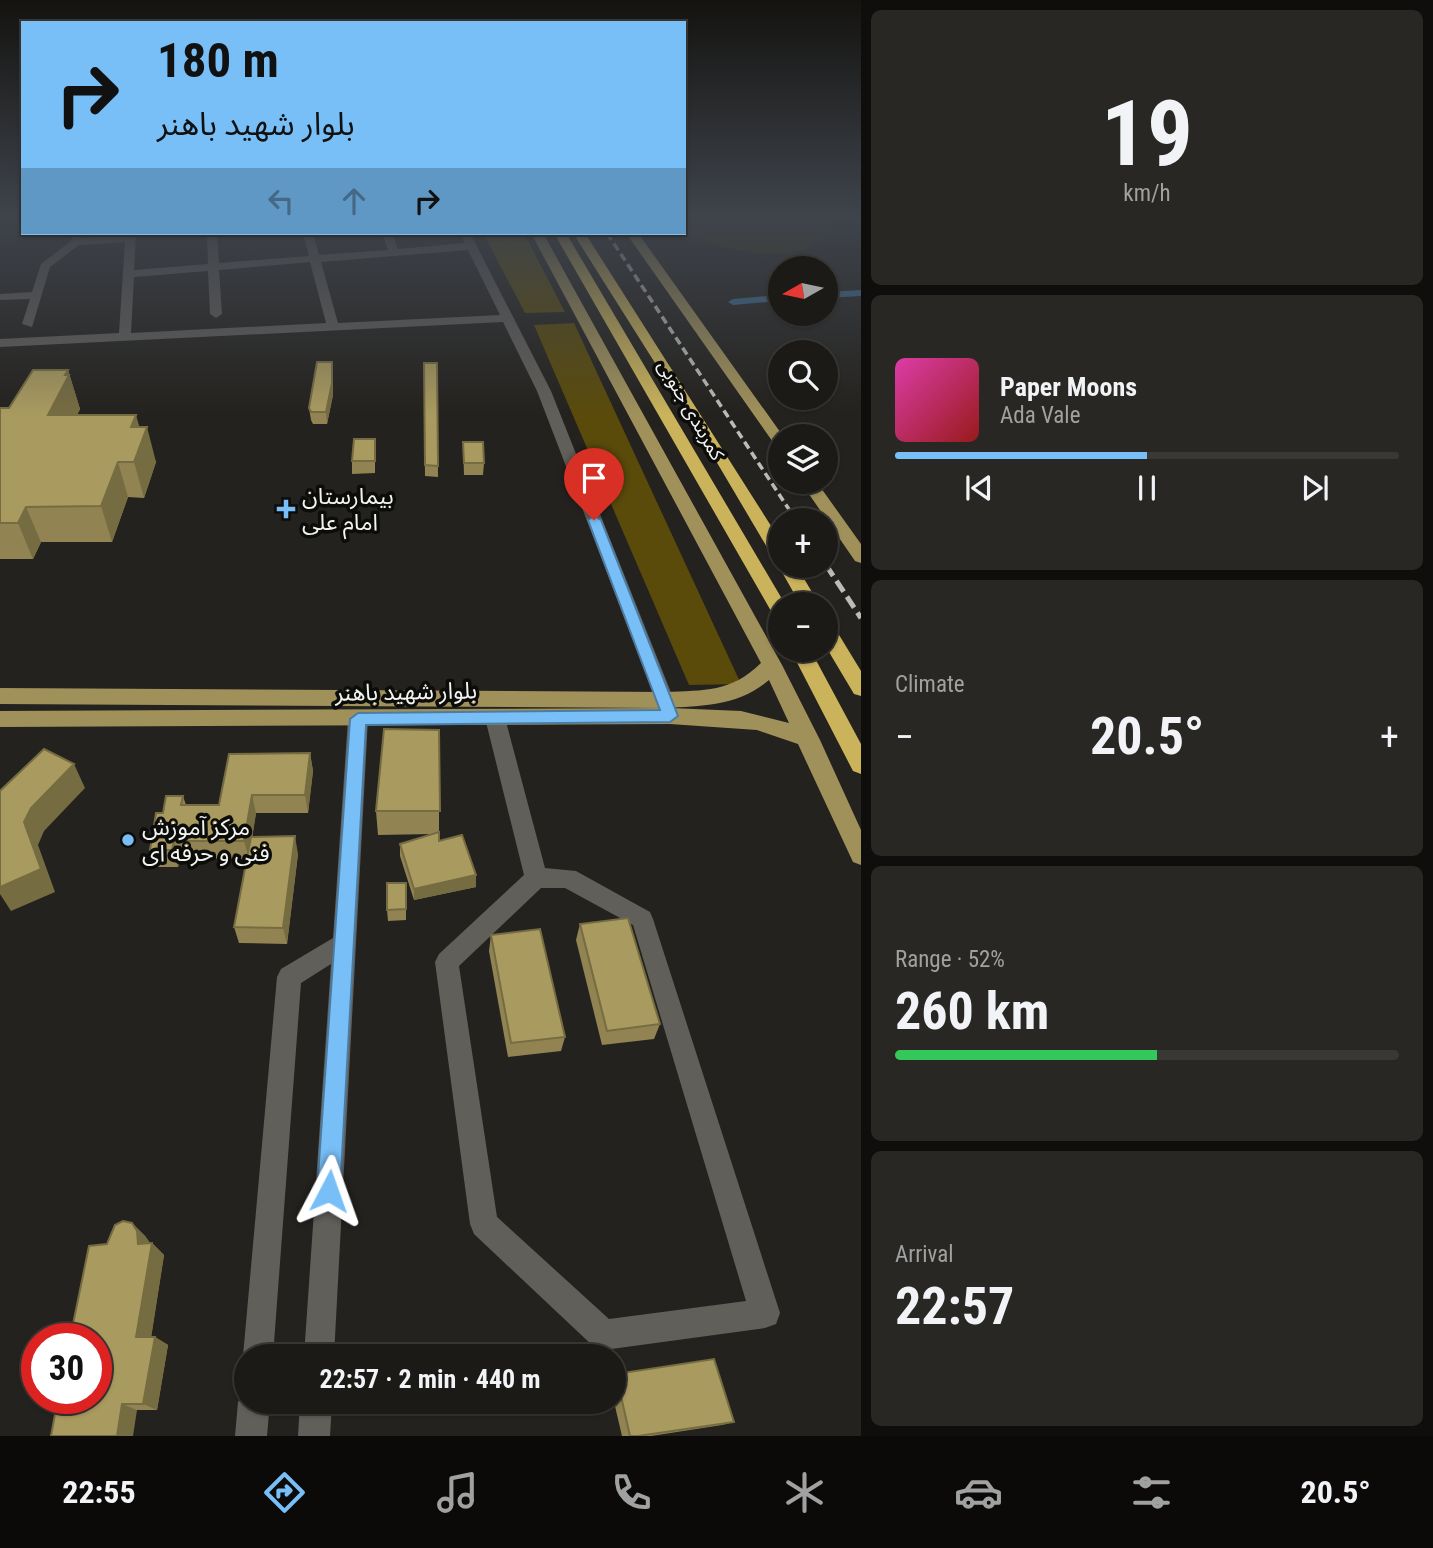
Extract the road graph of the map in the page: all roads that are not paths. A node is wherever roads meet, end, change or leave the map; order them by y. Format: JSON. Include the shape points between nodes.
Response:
{"nodes":[{"id":1,"x":41,"y":281,"type":"edge"},
{"id":2,"x":128,"y":281,"type":"edge"},
{"id":3,"x":215,"y":281,"type":"edge"},
{"id":4,"x":321,"y":281,"type":"edge"},
{"id":5,"x":490,"y":281,"type":"edge"},
{"id":6,"x":563,"y":281,"type":"edge"},
{"id":7,"x":588,"y":281,"type":"edge"},
{"id":8,"x":610,"y":281,"type":"edge"},
{"id":9,"x":666,"y":281,"type":"edge"},
{"id":10,"x":37,"y":295,"type":"junction"},
{"id":11,"x":0,"y":297,"type":"edge"},
{"id":12,"x":216,"y":314,"type":"dead end"},
{"id":13,"x":509,"y":318,"type":"junction"},
{"id":14,"x":28,"y":324,"type":"dead end"},
{"id":15,"x":333,"y":327,"type":"junction"},
{"id":16,"x":125,"y":337,"type":"junction"},
{"id":17,"x":0,"y":343,"type":"edge"},
{"id":18,"x":768,"y":425,"type":"edge"},
{"id":19,"x":817,"y":494,"type":"edge"},
{"id":20,"x":768,"y":534,"type":"edge"},
{"id":21,"x":861,"y":557,"type":"edge"},
{"id":22,"x":769,"y":592,"type":"edge"},
{"id":23,"x":838,"y":650,"type":"edge"},
{"id":24,"x":807,"y":662,"type":"edge"},
{"id":25,"x":772,"y":665,"type":"junction"},
{"id":26,"x":861,"y":689,"type":"edge"},
{"id":27,"x":0,"y":696,"type":"edge"},
{"id":28,"x":668,"y":708,"type":"junction"},
{"id":29,"x":495,"y":718,"type":"junction"},
{"id":30,"x":0,"y":719,"type":"edge"},
{"id":31,"x":358,"y":719,"type":"junction"},
{"id":32,"x":809,"y":740,"type":"junction"},
{"id":33,"x":861,"y":765,"type":"edge"},
{"id":34,"x":861,"y":855,"type":"edge"},
{"id":35,"x":536,"y":878,"type":"junction"},
{"id":36,"x":344,"y":944,"type":"junction"},
{"id":37,"x":259,"y":1344,"type":"edge"},
{"id":38,"x":319,"y":1344,"type":"edge"},
{"id":39,"x":253,"y":1414,"type":"edge"},
{"id":40,"x":315,"y":1414,"type":"edge"},
{"id":41,"x":251,"y":1436,"type":"edge"},
{"id":42,"x":314,"y":1436,"type":"edge"}],
"edges":[{"from":1,"to":10,"type":"street"},
{"from":2,"to":16,"type":"street"},
{"from":3,"to":12,"type":"street"},
{"from":4,"to":15,"type":"street"},
{"from":5,"to":13,"type":"street"},
{"from":6,"to":25,"type":"main road"},
{"from":7,"to":22,"type":"highway","name":"کمربندی جنوبی"},
{"from":8,"to":20,"type":"highway","name":"کمربندی جنوبی"},
{"from":9,"to":18,"type":"main road"},
{"from":10,"to":11,"type":"street"},
{"from":10,"to":14,"type":"street"},
{"from":13,"to":15,"type":"street"},
{"from":13,"to":28,"type":"street","via":[[544,391]]},
{"from":15,"to":16,"type":"street"},
{"from":16,"to":17,"type":"street"},
{"from":19,"to":21,"type":"main road"},
{"from":23,"to":26,"type":"highway"},
{"from":24,"to":33,"type":"highway"},
{"from":25,"to":28,"type":"main road","name":"بلوار شهید باهنر","via":[[745,690]]},
{"from":25,"to":32,"type":"main road"},
{"from":27,"to":28,"type":"main road","name":"بلوار شهید باهنر"},
{"from":28,"to":29,"type":"main road","name":"بلوار شهید باهنر"},
{"from":28,"to":32,"type":"main road","name":"بلوار شهید باهنر","via":[[779,725]]},
{"from":29,"to":31,"type":"main road","name":"بلوار شهید باهنر"},
{"from":29,"to":35,"type":"street"},
{"from":30,"to":31,"type":"main road","name":"بلوار شهید باهنر"},
{"from":31,"to":36,"type":"street"},
{"from":32,"to":34,"type":"main road"},
{"from":35,"to":35,"type":"street","via":[[447,962],[484,1224],[604,1335],[765,1313],[642,919],[568,878]]},
{"from":36,"to":37,"type":"street","via":[[289,977]]},
{"from":36,"to":38,"type":"street"},
{"from":39,"to":41,"type":"street"},
{"from":40,"to":42,"type":"street"}]}
